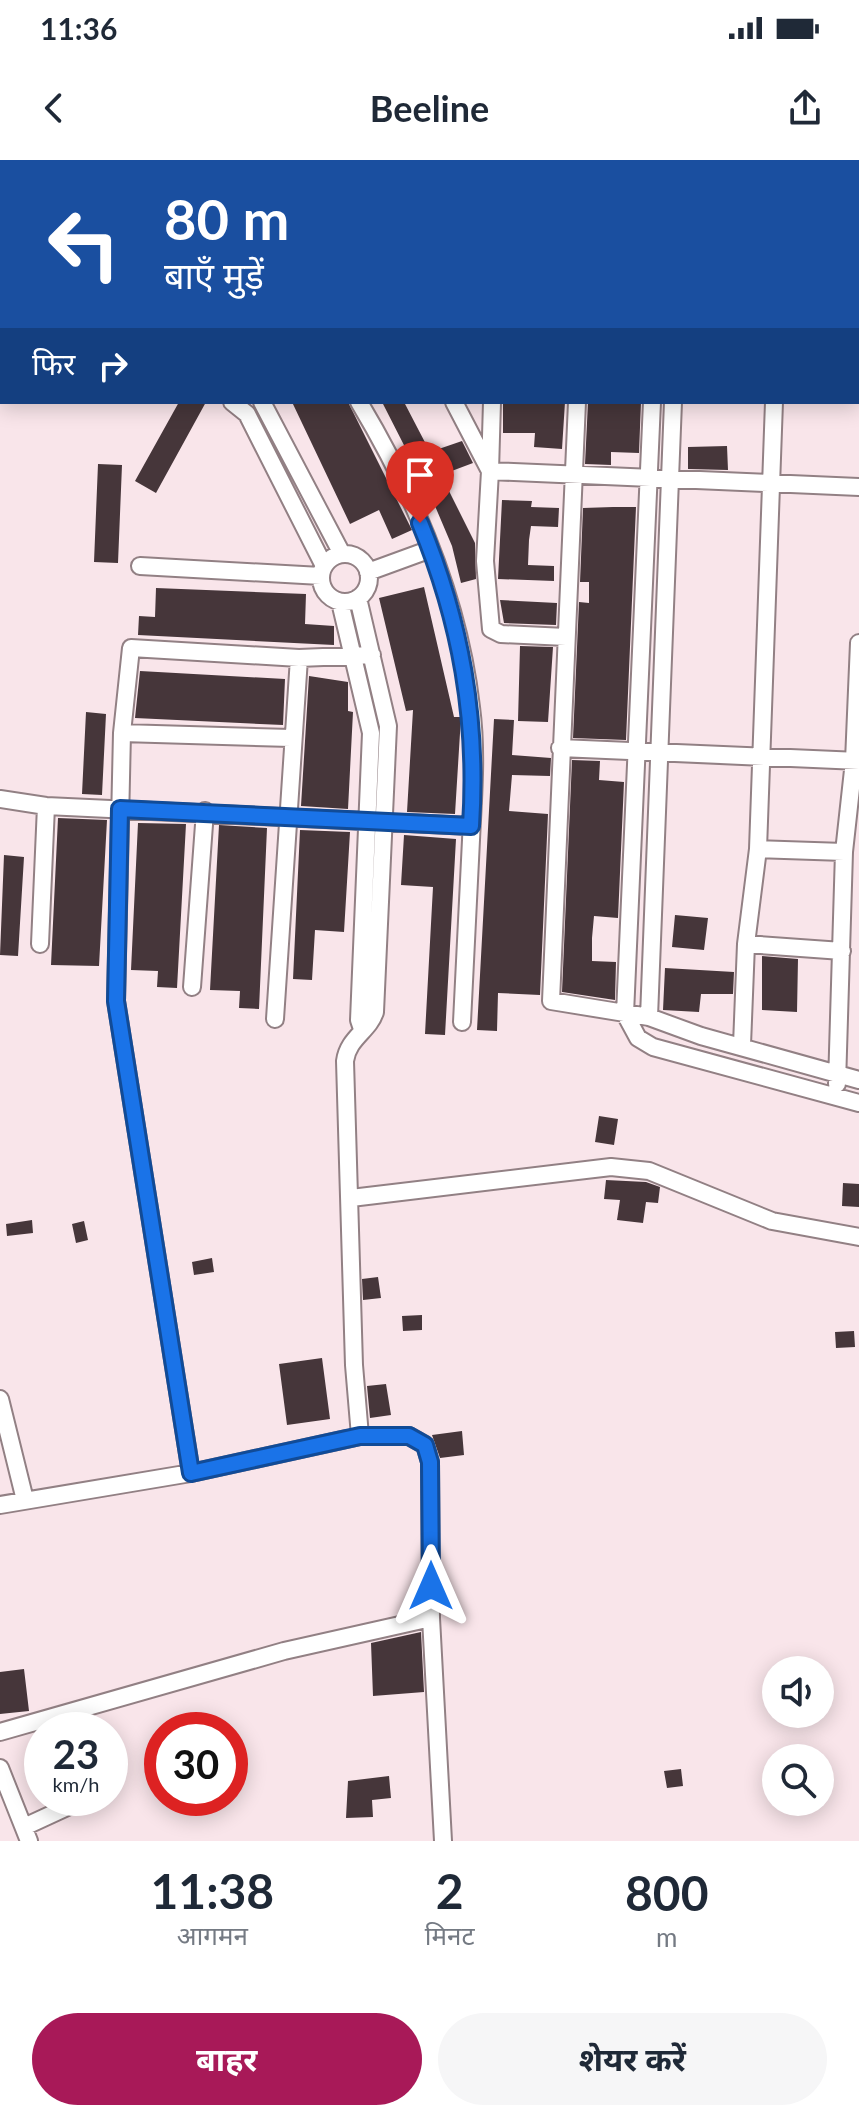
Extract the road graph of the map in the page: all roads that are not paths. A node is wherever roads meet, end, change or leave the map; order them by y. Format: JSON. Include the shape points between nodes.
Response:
{"nodes":[{"id":1,"x":234,"y":404,"type":"edge"},
{"id":2,"x":263,"y":404,"type":"edge"},
{"id":3,"x":360,"y":404,"type":"edge"},
{"id":4,"x":455,"y":404,"type":"edge"},
{"id":5,"x":492,"y":404,"type":"edge"},
{"id":6,"x":577,"y":404,"type":"edge"},
{"id":7,"x":652,"y":404,"type":"edge"},
{"id":8,"x":673,"y":404,"type":"edge"},
{"id":9,"x":774,"y":404,"type":"edge"},
{"id":10,"x":490,"y":471,"type":"junction"},
{"id":11,"x":575,"y":477,"type":"junction"},
{"id":12,"x":649,"y":478,"type":"junction"},
{"id":13,"x":667,"y":478,"type":"junction"},
{"id":14,"x":770,"y":482,"type":"junction"},
{"id":15,"x":859,"y":487,"type":"edge"},
{"id":16,"x":431,"y":549,"type":"junction"},
{"id":17,"x":342,"y":554,"type":"junction"},
{"id":18,"x":140,"y":566,"type":"dead end"},
{"id":19,"x":323,"y":571,"type":"junction"},
{"id":20,"x":368,"y":572,"type":"junction"},
{"id":21,"x":358,"y":598,"type":"junction"},
{"id":22,"x":340,"y":602,"type":"junction"},
{"id":23,"x":566,"y":637,"type":"junction"},
{"id":24,"x":859,"y":643,"type":"edge"},
{"id":25,"x":372,"y":655,"type":"junction"},
{"id":26,"x":299,"y":658,"type":"junction"},
{"id":27,"x":355,"y":658,"type":"junction"},
{"id":28,"x":122,"y":733,"type":"junction"},
{"id":29,"x":291,"y":738,"type":"junction"},
{"id":30,"x":560,"y":748,"type":"junction"},
{"id":31,"x":637,"y":751,"type":"junction"},
{"id":32,"x":661,"y":751,"type":"junction"},
{"id":33,"x":762,"y":755,"type":"junction"},
{"id":34,"x":856,"y":761,"type":"edge"},
{"id":35,"x":0,"y":799,"type":"edge"},
{"id":36,"x":46,"y":806,"type":"junction"},
{"id":37,"x":120,"y":809,"type":"junction"},
{"id":38,"x":205,"y":811,"type":"junction"},
{"id":39,"x":285,"y":818,"type":"junction"},
{"id":40,"x":367,"y":823,"type":"junction"},
{"id":41,"x":384,"y":824,"type":"junction"},
{"id":42,"x":471,"y":826,"type":"junction"},
{"id":43,"x":758,"y":849,"type":"junction"},
{"id":44,"x":844,"y":852,"type":"junction"},
{"id":45,"x":40,"y":944,"type":"dead end"},
{"id":46,"x":746,"y":944,"type":"junction"},
{"id":47,"x":842,"y":951,"type":"junction"},
{"id":48,"x":192,"y":987,"type":"dead end"},
{"id":49,"x":625,"y":1014,"type":"junction"},
{"id":50,"x":649,"y":1017,"type":"junction"},
{"id":51,"x":275,"y":1019,"type":"dead end"},
{"id":52,"x":462,"y":1022,"type":"dead end"},
{"id":53,"x":362,"y":1029,"type":"junction"},
{"id":54,"x":742,"y":1045,"type":"junction"},
{"id":55,"x":838,"y":1075,"type":"junction"},
{"id":56,"x":859,"y":1080,"type":"edge"},
{"id":57,"x":835,"y":1097,"type":"junction"},
{"id":58,"x":859,"y":1103,"type":"edge"},
{"id":59,"x":351,"y":1198,"type":"junction"},
{"id":60,"x":859,"y":1237,"type":"edge"},
{"id":61,"x":0,"y":1399,"type":"edge"},
{"id":62,"x":360,"y":1436,"type":"junction"},
{"id":63,"x":191,"y":1473,"type":"junction"},
{"id":64,"x":25,"y":1500,"type":"junction"},
{"id":65,"x":0,"y":1505,"type":"edge"},
{"id":66,"x":431,"y":1618,"type":"junction"},
{"id":67,"x":92,"y":1712,"type":"edge"},
{"id":68,"x":24,"y":1728,"type":"edge"},
{"id":69,"x":0,"y":1732,"type":"edge"},
{"id":70,"x":0,"y":1768,"type":"edge"},
{"id":71,"x":55,"y":1816,"type":"edge"},
{"id":72,"x":26,"y":1834,"type":"edge"},
{"id":73,"x":443,"y":1841,"type":"edge"}],
"edges":[{"from":1,"to":19,"type":"street","via":[[247,414]]},
{"from":2,"to":17,"type":"street"},
{"from":3,"to":16,"type":"street"},
{"from":4,"to":10,"type":"street"},
{"from":5,"to":10,"type":"street"},
{"from":6,"to":11,"type":"street"},
{"from":7,"to":12,"type":"street"},
{"from":8,"to":13,"type":"street"},
{"from":9,"to":14,"type":"street"},
{"from":10,"to":11,"type":"street"},
{"from":10,"to":23,"type":"street","via":[[485,561],[491,629]]},
{"from":11,"to":12,"type":"street"},
{"from":11,"to":23,"type":"street"},
{"from":12,"to":13,"type":"street"},
{"from":12,"to":31,"type":"street"},
{"from":13,"to":14,"type":"street"},
{"from":13,"to":32,"type":"street"},
{"from":14,"to":15,"type":"street"},
{"from":14,"to":33,"type":"street"},
{"from":16,"to":20,"type":"street"},
{"from":16,"to":42,"type":"street","via":[[471,705]]},
{"from":17,"to":19,"type":"street"},
{"from":17,"to":20,"type":"street","via":[[363,562]]},
{"from":18,"to":19,"type":"street"},
{"from":19,"to":22,"type":"street","via":[[325,592]]},
{"from":20,"to":21,"type":"street","via":[[367,587]]},
{"from":21,"to":22,"type":"street"},
{"from":21,"to":25,"type":"street"},
{"from":22,"to":27,"type":"street"},
{"from":23,"to":30,"type":"street"},
{"from":24,"to":34,"type":"street"},
{"from":25,"to":27,"type":"street"},
{"from":25,"to":41,"type":"street","via":[[388,726]]},
{"from":26,"to":27,"type":"street"},
{"from":26,"to":28,"type":"street","via":[[131,648]]},
{"from":26,"to":29,"type":"street"},
{"from":27,"to":40,"type":"street","via":[[371,733]]},
{"from":28,"to":29,"type":"street"},
{"from":28,"to":37,"type":"street"},
{"from":29,"to":39,"type":"street"},
{"from":30,"to":31,"type":"street"},
{"from":30,"to":49,"type":"street","via":[[549,994],[557,1003]]},
{"from":31,"to":32,"type":"street"},
{"from":31,"to":49,"type":"street"},
{"from":32,"to":33,"type":"street"},
{"from":32,"to":50,"type":"street"},
{"from":33,"to":34,"type":"street"},
{"from":33,"to":43,"type":"street"},
{"from":34,"to":44,"type":"street"},
{"from":35,"to":36,"type":"street"},
{"from":36,"to":37,"type":"street"},
{"from":36,"to":45,"type":"street"},
{"from":37,"to":38,"type":"street"},
{"from":37,"to":63,"type":"street","via":[[116,1001]]},
{"from":38,"to":39,"type":"street"},
{"from":38,"to":48,"type":"street"},
{"from":39,"to":40,"type":"street"},
{"from":39,"to":51,"type":"street"},
{"from":40,"to":41,"type":"street"},
{"from":40,"to":53,"type":"street"},
{"from":41,"to":42,"type":"street"},
{"from":41,"to":53,"type":"street","via":[[377,997],[372,1021]]},
{"from":42,"to":52,"type":"street"},
{"from":43,"to":44,"type":"street"},
{"from":43,"to":46,"type":"street"},
{"from":44,"to":47,"type":"street"},
{"from":46,"to":47,"type":"street"},
{"from":46,"to":54,"type":"street"},
{"from":47,"to":55,"type":"street"},
{"from":49,"to":50,"type":"street"},
{"from":49,"to":57,"type":"street","via":[[638,1038],[653,1047]]},
{"from":50,"to":54,"type":"street"},
{"from":53,"to":59,"type":"street","via":[[347,1048],[345,1061]]},
{"from":54,"to":55,"type":"street"},
{"from":55,"to":56,"type":"street"},
{"from":55,"to":57,"type":"street"},
{"from":57,"to":58,"type":"street"},
{"from":59,"to":60,"type":"street","via":[[611,1167],[649,1171],[772,1221]]},
{"from":59,"to":62,"type":"street"},
{"from":61,"to":64,"type":"street"},
{"from":62,"to":63,"type":"street"},
{"from":62,"to":66,"type":"street","via":[[409,1436],[425,1445],[430,1462]]},
{"from":63,"to":64,"type":"street"},
{"from":64,"to":65,"type":"street"},
{"from":66,"to":67,"type":"street","via":[[284,1651]]},
{"from":66,"to":73,"type":"street"},
{"from":68,"to":69,"type":"street"},
{"from":70,"to":72,"type":"street"},
{"from":71,"to":72,"type":"street"}]}
